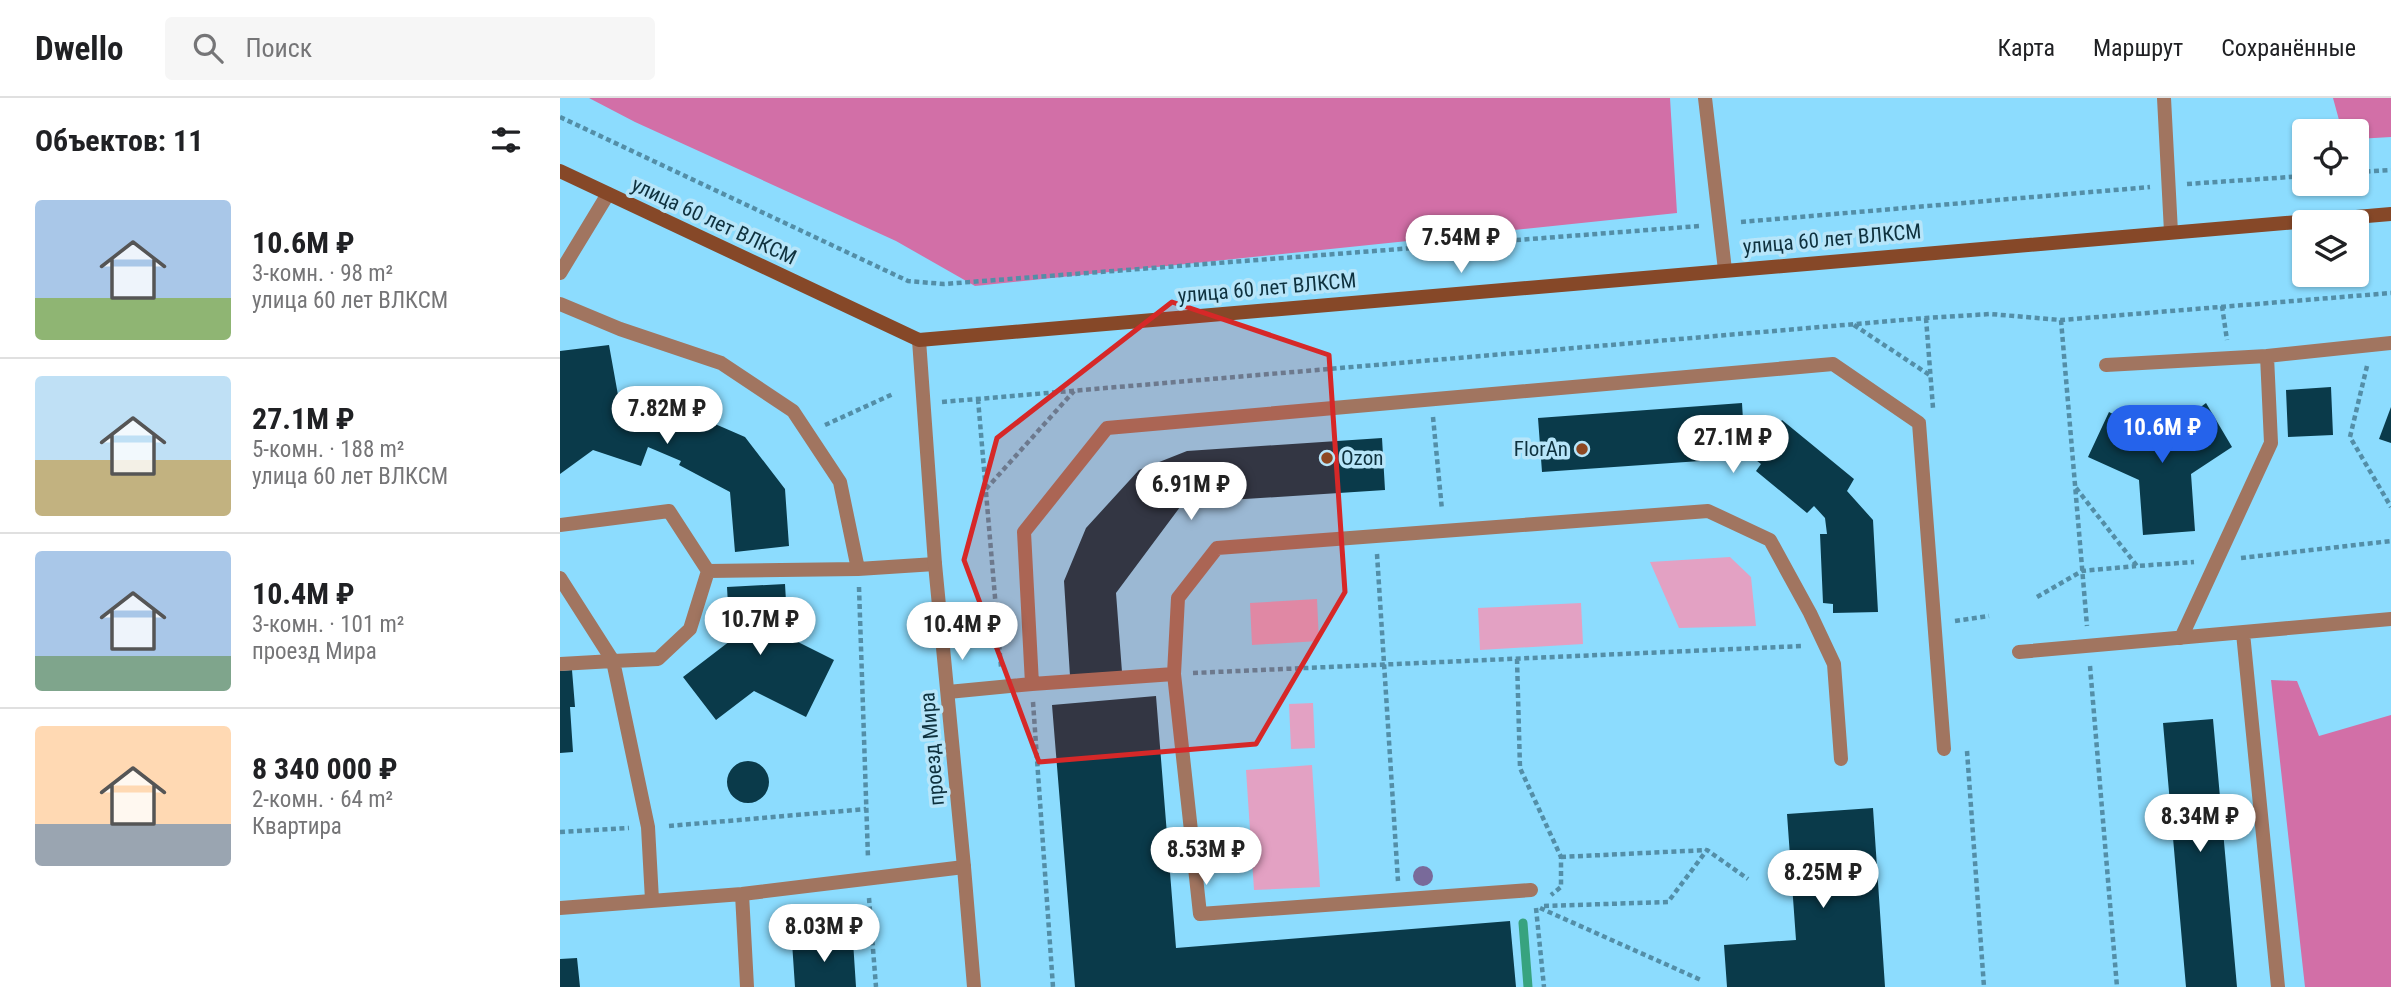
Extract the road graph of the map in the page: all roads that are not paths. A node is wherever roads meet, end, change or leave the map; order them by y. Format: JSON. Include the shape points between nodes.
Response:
{"nodes":[{"id":1,"x":1705,"y":98,"type":"edge"},
{"id":2,"x":2164,"y":98,"type":"edge"},
{"id":3,"x":560,"y":172,"type":"edge"},
{"id":4,"x":607,"y":194,"type":"junction"},
{"id":5,"x":2391,"y":214,"type":"edge"},
{"id":6,"x":2171,"y":232,"type":"junction"},
{"id":7,"x":1725,"y":270,"type":"junction"},
{"id":8,"x":560,"y":273,"type":"edge"},
{"id":9,"x":560,"y":304,"type":"edge"},
{"id":10,"x":919,"y":340,"type":"junction"},
{"id":11,"x":2391,"y":343,"type":"edge"},
{"id":12,"x":2267,"y":356,"type":"junction"},
{"id":13,"x":2106,"y":365,"type":"dead end"},
{"id":14,"x":560,"y":526,"type":"edge"},
{"id":15,"x":935,"y":564,"type":"junction"},
{"id":16,"x":858,"y":569,"type":"junction"},
{"id":17,"x":708,"y":571,"type":"junction"},
{"id":18,"x":560,"y":578,"type":"edge"},
{"id":19,"x":2391,"y":619,"type":"edge"},
{"id":20,"x":2243,"y":633,"type":"junction"},
{"id":21,"x":2181,"y":638,"type":"junction"},
{"id":22,"x":2019,"y":652,"type":"dead end"},
{"id":23,"x":613,"y":661,"type":"junction"},
{"id":24,"x":560,"y":664,"type":"edge"},
{"id":25,"x":1174,"y":674,"type":"junction"},
{"id":26,"x":1032,"y":684,"type":"junction"},
{"id":27,"x":948,"y":692,"type":"junction"},
{"id":28,"x":1944,"y":749,"type":"dead end"},
{"id":29,"x":1841,"y":759,"type":"dead end"},
{"id":30,"x":964,"y":867,"type":"junction"},
{"id":31,"x":1531,"y":890,"type":"dead end"},
{"id":32,"x":742,"y":894,"type":"junction"},
{"id":33,"x":652,"y":900,"type":"junction"},
{"id":34,"x":560,"y":908,"type":"edge"},
{"id":35,"x":747,"y":987,"type":"edge"},
{"id":36,"x":974,"y":987,"type":"edge"},
{"id":37,"x":2278,"y":987,"type":"edge"}],
"edges":[{"from":1,"to":7,"type":"street"},
{"from":2,"to":6,"type":"street"},
{"from":3,"to":4,"type":"street","name":"улица 60 лет ВЛКСМ"},
{"from":4,"to":8,"type":"street"},
{"from":4,"to":10,"type":"street","name":"улица 60 лет ВЛКСМ"},
{"from":5,"to":6,"type":"street","name":"улица 60 лет ВЛКСМ"},
{"from":6,"to":7,"type":"street","name":"улица 60 лет ВЛКСМ"},
{"from":7,"to":10,"type":"street","name":"улица 60 лет ВЛКСМ"},
{"from":9,"to":16,"type":"street","via":[[721,363],[793,411],[840,482]]},
{"from":10,"to":15,"type":"street","name":"проезд Мира"},
{"from":11,"to":12,"type":"street"},
{"from":12,"to":13,"type":"street"},
{"from":12,"to":21,"type":"street","via":[[2271,443]]},
{"from":14,"to":17,"type":"street","via":[[669,511]]},
{"from":15,"to":16,"type":"street"},
{"from":15,"to":27,"type":"street","name":"проезд Мира"},
{"from":16,"to":17,"type":"street"},
{"from":17,"to":23,"type":"street","via":[[690,629],[658,659]]},
{"from":18,"to":23,"type":"street"},
{"from":19,"to":20,"type":"street"},
{"from":20,"to":21,"type":"street"},
{"from":20,"to":37,"type":"street"},
{"from":21,"to":22,"type":"street"},
{"from":23,"to":24,"type":"street"},
{"from":23,"to":33,"type":"street","via":[[648,827]]},
{"from":25,"to":26,"type":"street"},
{"from":25,"to":29,"type":"street","via":[[1178,598],[1217,548],[1708,511],[1770,540],[1834,664]]},
{"from":25,"to":31,"type":"street","via":[[1200,914]]},
{"from":26,"to":27,"type":"street"},
{"from":26,"to":28,"type":"street","via":[[1024,532],[1107,428],[1833,364],[1919,423]]},
{"from":27,"to":30,"type":"street","name":"проезд Мира"},
{"from":30,"to":32,"type":"street"},
{"from":30,"to":36,"type":"street","name":"проезд Мира"},
{"from":32,"to":33,"type":"street"},
{"from":32,"to":35,"type":"street"},
{"from":33,"to":34,"type":"street"}]}
